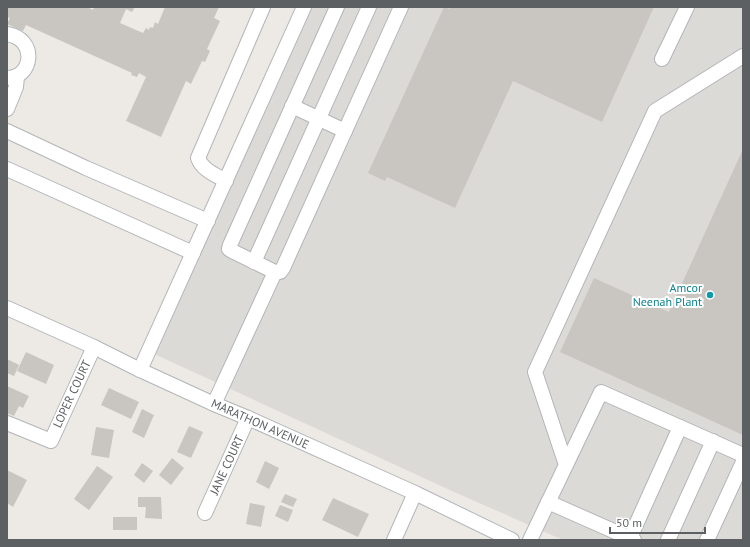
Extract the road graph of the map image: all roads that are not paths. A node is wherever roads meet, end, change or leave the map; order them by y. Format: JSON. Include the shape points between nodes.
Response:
{"nodes":[{"id":1,"x":263,"y":7,"type":"edge"},
{"id":2,"x":304,"y":7,"type":"edge"},
{"id":3,"x":337,"y":7,"type":"edge"},
{"id":4,"x":369,"y":7,"type":"edge"},
{"id":5,"x":687,"y":7,"type":"edge"},
{"id":6,"x":398,"y":8,"type":"edge"},
{"id":7,"x":7,"y":34,"type":"edge"},
{"id":8,"x":743,"y":56,"type":"edge"},
{"id":9,"x":662,"y":59,"type":"dead end"},
{"id":10,"x":12,"y":77,"type":"edge"},
{"id":11,"x":292,"y":106,"type":"junction"},
{"id":12,"x":7,"y":109,"type":"edge"},
{"id":13,"x":319,"y":119,"type":"junction"},
{"id":14,"x":7,"y":131,"type":"edge"},
{"id":15,"x":345,"y":131,"type":"junction"},
{"id":16,"x":7,"y":168,"type":"edge"},
{"id":17,"x":226,"y":181,"type":"junction"},
{"id":18,"x":208,"y":221,"type":"junction"},
{"id":19,"x":193,"y":253,"type":"junction"},
{"id":20,"x":254,"y":262,"type":"junction"},
{"id":21,"x":275,"y":272,"type":"junction"},
{"id":22,"x":7,"y":308,"type":"edge"},
{"id":23,"x":94,"y":347,"type":"junction"},
{"id":24,"x":140,"y":370,"type":"junction"},
{"id":25,"x":214,"y":404,"type":"junction"},
{"id":26,"x":248,"y":418,"type":"junction"},
{"id":27,"x":7,"y":423,"type":"edge"},
{"id":28,"x":680,"y":427,"type":"junction"},
{"id":29,"x":713,"y":441,"type":"junction"},
{"id":30,"x":743,"y":455,"type":"edge"},
{"id":31,"x":743,"y":462,"type":"edge"},
{"id":32,"x":566,"y":464,"type":"junction"},
{"id":33,"x":415,"y":493,"type":"junction"},
{"id":34,"x":548,"y":502,"type":"junction"},
{"id":35,"x":205,"y":512,"type":"dead end"},
{"id":36,"x":609,"y":535,"type":"edge"},
{"id":37,"x":632,"y":539,"type":"edge"},
{"id":38,"x":394,"y":540,"type":"edge"},
{"id":39,"x":512,"y":540,"type":"edge"},
{"id":40,"x":530,"y":540,"type":"edge"},
{"id":41,"x":668,"y":540,"type":"edge"},
{"id":42,"x":707,"y":540,"type":"edge"}],
"edges":[{"from":1,"to":17,"type":"street","via":[[198,158],[205,169]]},
{"from":2,"to":17,"type":"street"},
{"from":3,"to":11,"type":"street"},
{"from":4,"to":13,"type":"street"},
{"from":5,"to":9,"type":"street"},
{"from":6,"to":15,"type":"street"},
{"from":7,"to":10,"type":"street","via":[[13,35],[25,44],[29,58],[23,72]]},
{"from":8,"to":32,"type":"street","via":[[655,111],[535,372]]},
{"from":10,"to":12,"type":"street","via":[[16,86]]},
{"from":11,"to":13,"type":"street"},
{"from":11,"to":20,"type":"street","via":[[229,249]]},
{"from":13,"to":15,"type":"street"},
{"from":13,"to":20,"type":"street"},
{"from":14,"to":18,"type":"street"},
{"from":15,"to":21,"type":"street","via":[[283,268],[280,272]]},
{"from":16,"to":19,"type":"street"},
{"from":17,"to":18,"type":"street"},
{"from":18,"to":19,"type":"street"},
{"from":19,"to":24,"type":"street"},
{"from":20,"to":21,"type":"street"},
{"from":21,"to":25,"type":"street"},
{"from":22,"to":23,"type":"street","name":"MARATHON AVENUE"},
{"from":23,"to":24,"type":"street","name":"MARATHON AVENUE"},
{"from":23,"to":27,"type":"street","name":"LOPER COURT","via":[[51,441]]},
{"from":24,"to":25,"type":"street","name":"MARATHON AVENUE"},
{"from":25,"to":26,"type":"street","name":"MARATHON AVENUE"},
{"from":26,"to":33,"type":"street","name":"MARATHON AVENUE"},
{"from":26,"to":35,"type":"street","name":"JANE COURT"},
{"from":28,"to":29,"type":"street"},
{"from":28,"to":32,"type":"street","via":[[601,392]]},
{"from":28,"to":37,"type":"street"},
{"from":29,"to":30,"type":"street"},
{"from":29,"to":41,"type":"street"},
{"from":31,"to":42,"type":"street"},
{"from":32,"to":34,"type":"street"},
{"from":33,"to":38,"type":"street"},
{"from":33,"to":39,"type":"street","name":"MARATHON AVENUE"},
{"from":34,"to":36,"type":"street"},
{"from":34,"to":40,"type":"street"},
{"from":36,"to":37,"type":"street"}]}
